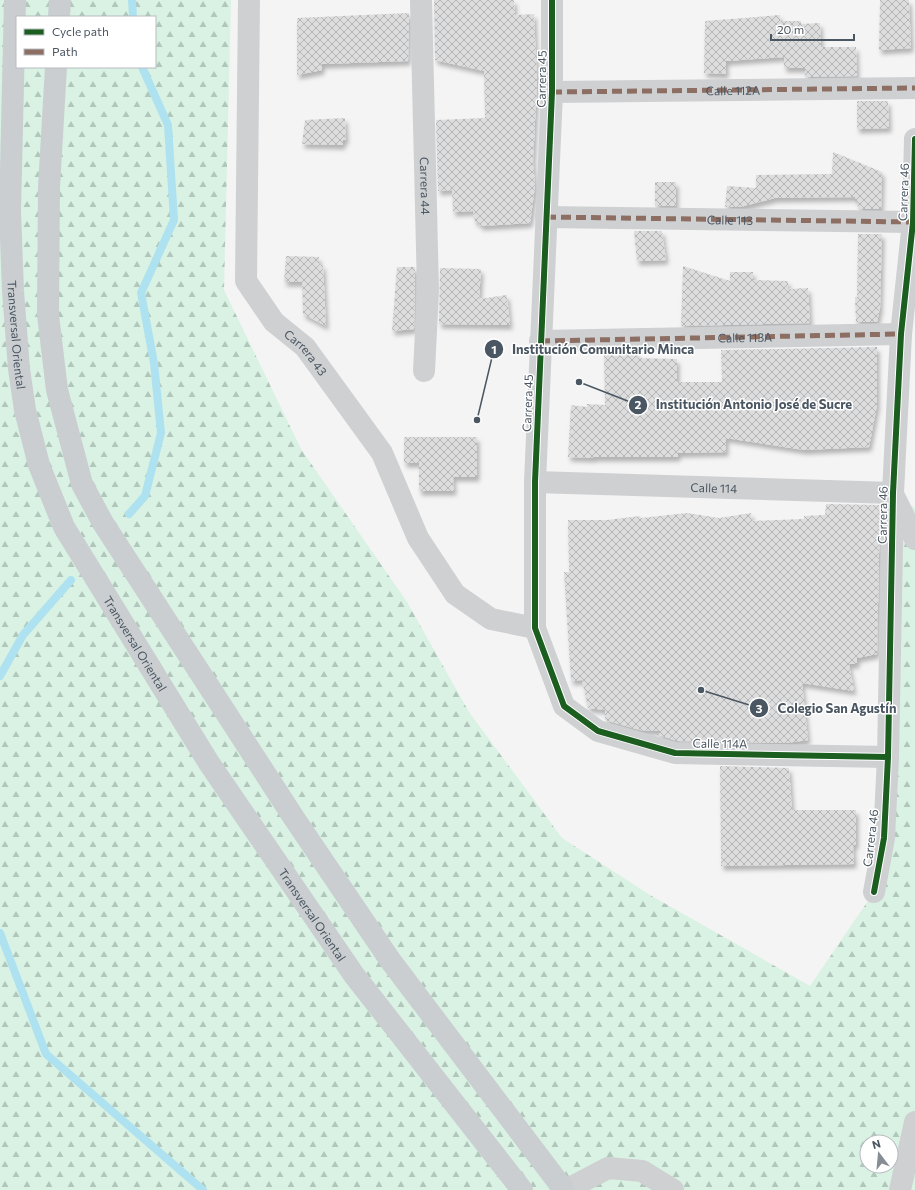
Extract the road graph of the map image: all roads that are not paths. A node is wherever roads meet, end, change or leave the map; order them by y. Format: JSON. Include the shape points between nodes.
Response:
{"nodes":[{"id":1,"x":15,"y":0,"type":"edge"},
{"id":2,"x":60,"y":0,"type":"edge"},
{"id":3,"x":249,"y":0,"type":"edge"},
{"id":4,"x":421,"y":0,"type":"edge"},
{"id":5,"x":552,"y":0,"type":"edge"},
{"id":6,"x":59,"y":16,"type":"edge"},
{"id":7,"x":56,"y":68,"type":"edge"},
{"id":8,"x":915,"y":88,"type":"edge"},
{"id":9,"x":552,"y":92,"type":"junction"},
{"id":10,"x":915,"y":139,"type":"edge"},
{"id":11,"x":546,"y":217,"type":"junction"},
{"id":12,"x":913,"y":222,"type":"junction"},
{"id":13,"x":901,"y":334,"type":"junction"},
{"id":14,"x":540,"y":341,"type":"junction"},
{"id":15,"x":424,"y":372,"type":"dead end"},
{"id":16,"x":535,"y":482,"type":"junction"},
{"id":17,"x":893,"y":493,"type":"junction"},
{"id":18,"x":915,"y":540,"type":"edge"},
{"id":19,"x":534,"y":628,"type":"junction"},
{"id":20,"x":564,"y":706,"type":"joint"},
{"id":21,"x":888,"y":757,"type":"junction"},
{"id":22,"x":874,"y":892,"type":"dead end"},
{"id":23,"x":915,"y":1122,"type":"edge"},
{"id":24,"x":522,"y":1190,"type":"edge"},
{"id":25,"x":565,"y":1190,"type":"edge"},
{"id":26,"x":673,"y":1190,"type":"edge"},
{"id":27,"x":900,"y":1190,"type":"edge"}],
"edges":[{"from":1,"to":24,"type":"main road","name":"Transversal Oriental","via":[[10,211],[19,369],[25,410],[39,465],[64,527],[209,763],[354,975]]},
{"from":2,"to":6,"type":"main road"},
{"from":3,"to":19,"type":"street","name":"Carrera 43","via":[[246,281],[274,322],[305,348],[382,453],[418,538],[455,594],[491,619]]},
{"from":4,"to":15,"type":"street","name":"Carrera 44","via":[[428,290]]},
{"from":5,"to":9,"type":"street","name":"Carrera 45"},
{"from":7,"to":25,"type":"main road","via":[[49,187],[48,315],[57,390],[82,484],[102,524],[294,818],[386,953]]},
{"from":8,"to":9,"type":"street","name":"Calle 112A"},
{"from":9,"to":11,"type":"street","name":"Carrera 45"},
{"from":10,"to":12,"type":"street","name":"Carrera 46"},
{"from":11,"to":12,"type":"street","name":"Calle 113"},
{"from":11,"to":14,"type":"street","name":"Carrera 45"},
{"from":12,"to":13,"type":"street","name":"Carrera 46"},
{"from":13,"to":14,"type":"street","name":"Calle 113A"},
{"from":13,"to":17,"type":"street","name":"Carrera 46"},
{"from":14,"to":16,"type":"street","name":"Carrera 45"},
{"from":16,"to":17,"type":"street","name":"Calle 114"},
{"from":16,"to":19,"type":"street","name":"Carrera 45"},
{"from":17,"to":18,"type":"street"},
{"from":17,"to":21,"type":"street","name":"Carrera 46"},
{"from":19,"to":20,"type":"street","name":"Carrera 45"},
{"from":20,"to":21,"type":"street","name":"Calle 114A","via":[[598,731],[675,753]]},
{"from":21,"to":22,"type":"street","name":"Carrera 46","via":[[884,838]]},
{"from":23,"to":27,"type":"street"},
{"from":25,"to":26,"type":"street","via":[[608,1168],[642,1170]]}]}
